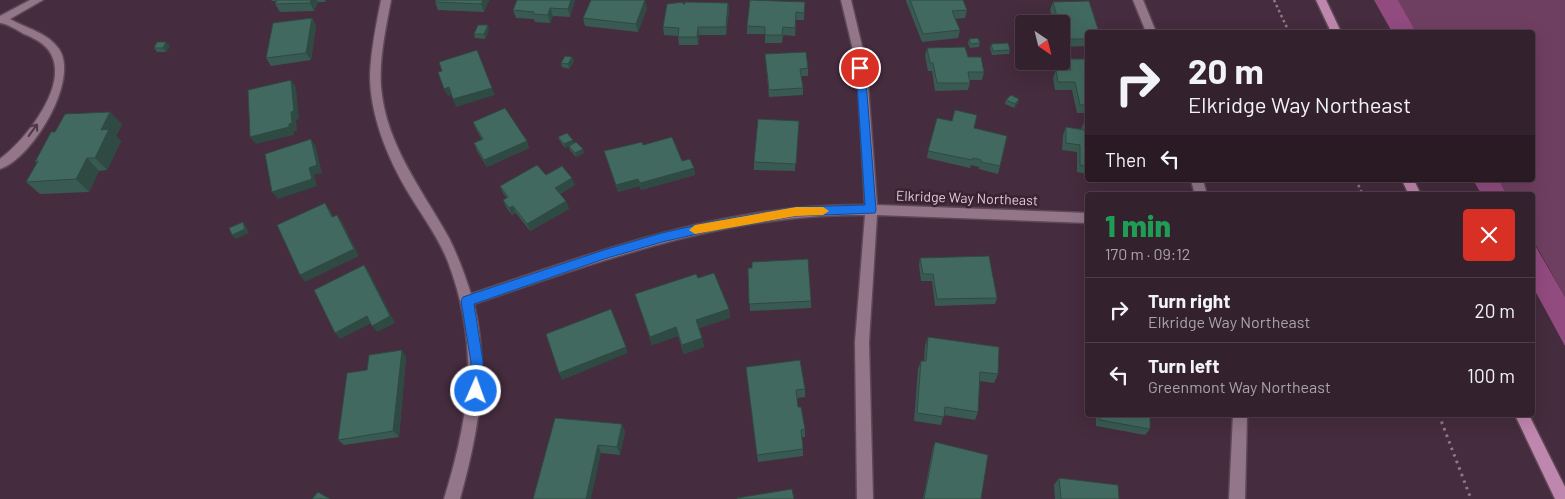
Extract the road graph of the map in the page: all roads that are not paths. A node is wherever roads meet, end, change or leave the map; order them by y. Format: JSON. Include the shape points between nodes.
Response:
{"nodes":[{"id":1,"x":38,"y":0,"type":"edge"},
{"id":2,"x":386,"y":0,"type":"edge"},
{"id":3,"x":846,"y":0,"type":"edge"},
{"id":4,"x":1138,"y":0,"type":"edge"},
{"id":5,"x":1321,"y":0,"type":"edge"},
{"id":6,"x":1,"y":20,"type":"edge"},
{"id":7,"x":1151,"y":30,"type":"edge"},
{"id":8,"x":1335,"y":30,"type":"edge"},
{"id":9,"x":0,"y":165,"type":"edge"},
{"id":10,"x":871,"y":210,"type":"junction"},
{"id":11,"x":1085,"y":218,"type":"edge"},
{"id":12,"x":467,"y":301,"type":"junction"},
{"id":13,"x":1240,"y":417,"type":"edge"},
{"id":14,"x":1523,"y":417,"type":"edge"},
{"id":15,"x":452,"y":499,"type":"edge"},
{"id":16,"x":865,"y":499,"type":"edge"},
{"id":17,"x":1237,"y":499,"type":"edge"},
{"id":18,"x":1563,"y":499,"type":"edge"}],
"edges":[{"from":1,"to":6,"type":"street"},
{"from":2,"to":12,"type":"street","via":[[377,62],[379,106],[406,177],[454,260]]},
{"from":3,"to":10,"type":"street","via":[[863,86]]},
{"from":4,"to":7,"type":"street"},
{"from":5,"to":8,"type":"main road"},
{"from":9,"to":6,"type":"street","one_way":true,"via":[[18,150],[41,118],[58,91],[61,69],[56,51],[39,35]]},
{"from":10,"to":11,"type":"street","name":"Elkridge Way Northeast"},
{"from":10,"to":12,"type":"street","name":"Elkridge Way Northeast","via":[[796,212],[717,225],[604,254]]},
{"from":10,"to":16,"type":"street","via":[[862,342]]},
{"from":12,"to":15,"type":"street","via":[[477,362],[476,406]]},
{"from":13,"to":17,"type":"street"},
{"from":14,"to":18,"type":"main road"}]}
